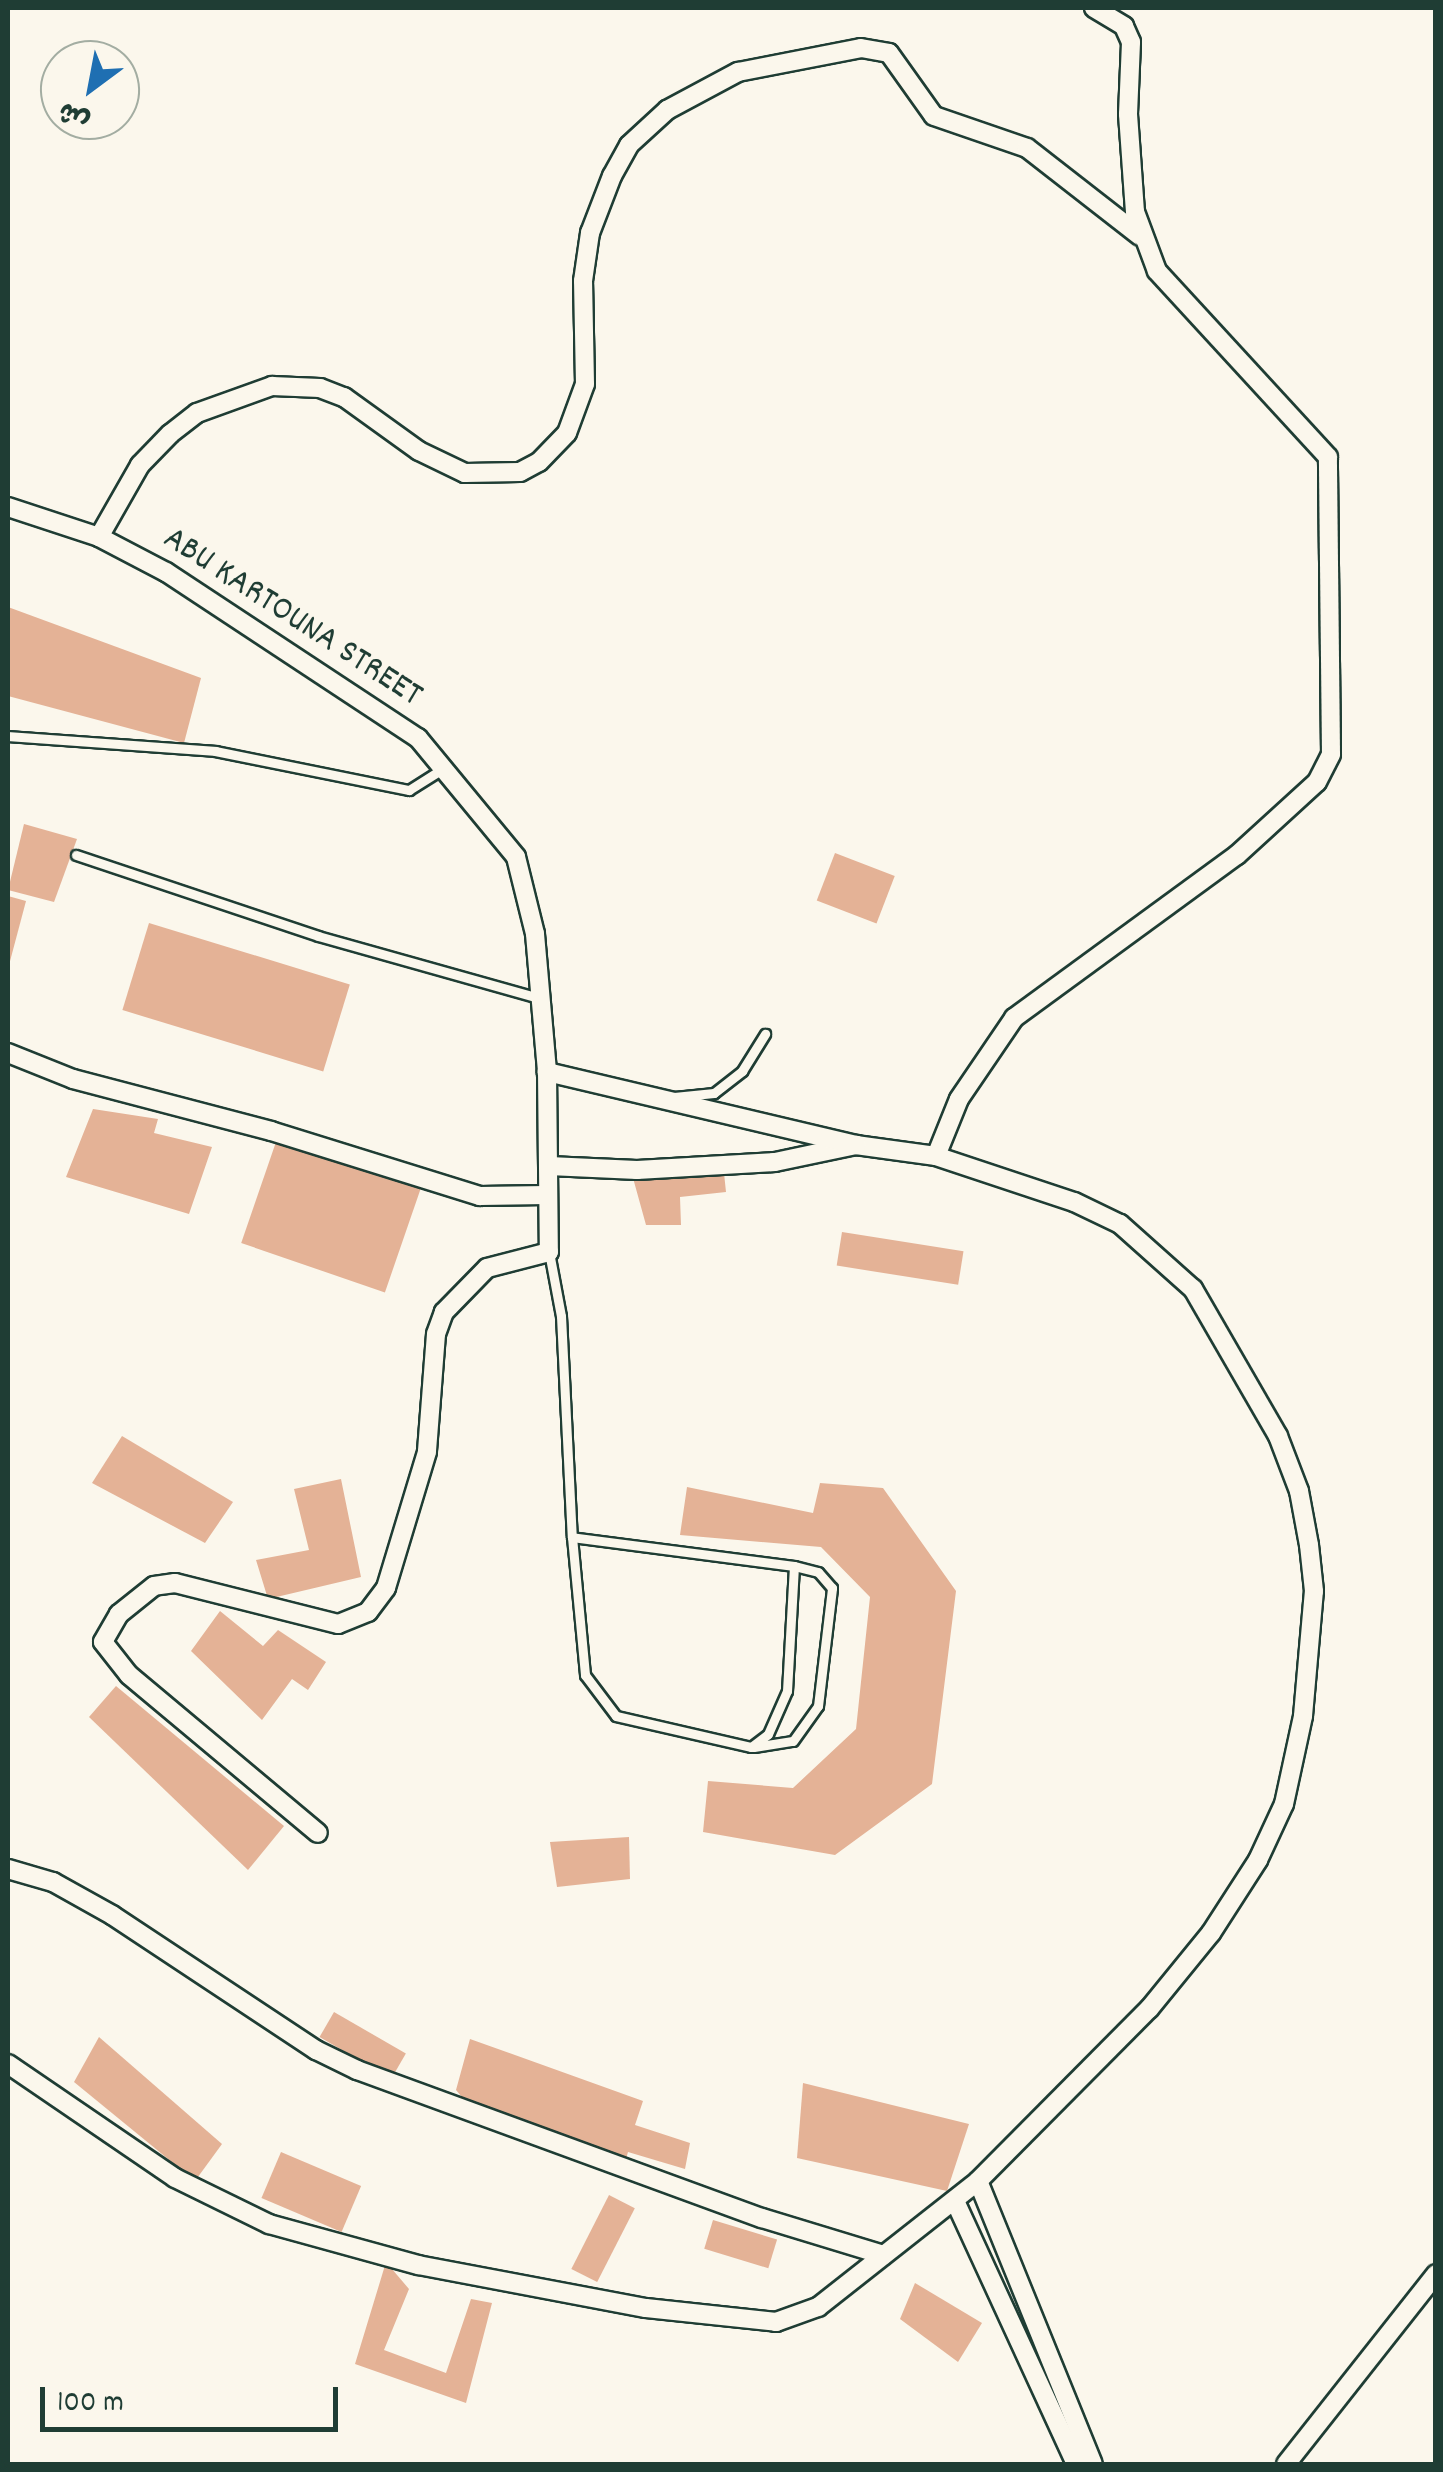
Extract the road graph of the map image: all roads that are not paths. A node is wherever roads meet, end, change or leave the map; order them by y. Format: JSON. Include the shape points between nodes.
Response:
{"nodes":[{"id":1,"x":1094,"y":8,"type":"edge"},
{"id":2,"x":1140,"y":236,"type":"junction"},
{"id":3,"x":8,"y":507,"type":"edge"},
{"id":4,"x":99,"y":537,"type":"junction"},
{"id":5,"x":8,"y":736,"type":"edge"},
{"id":6,"x":446,"y":766,"type":"junction"},
{"id":7,"x":76,"y":855,"type":"dead end"},
{"id":8,"x":541,"y":998,"type":"junction"},
{"id":9,"x":765,"y":1034,"type":"dead end"},
{"id":10,"x":8,"y":1053,"type":"edge"},
{"id":11,"x":548,"y":1072,"type":"junction"},
{"id":12,"x":671,"y":1097,"type":"junction"},
{"id":13,"x":856,"y":1145,"type":"junction"},
{"id":14,"x":936,"y":1156,"type":"junction"},
{"id":15,"x":549,"y":1166,"type":"junction"},
{"id":16,"x":546,"y":1195,"type":"junction"},
{"id":17,"x":549,"y":1252,"type":"junction"},
{"id":18,"x":572,"y":1537,"type":"junction"},
{"id":19,"x":794,"y":1566,"type":"junction"},
{"id":20,"x":752,"y":1747,"type":"junction"},
{"id":21,"x":318,"y":1833,"type":"dead end"},
{"id":22,"x":8,"y":1868,"type":"edge"},
{"id":23,"x":8,"y":2064,"type":"edge"},
{"id":24,"x":978,"y":2182,"type":"junction"},
{"id":25,"x":955,"y":2201,"type":"junction"},
{"id":26,"x":884,"y":2254,"type":"junction"},
{"id":27,"x":1436,"y":2274,"type":"edge"},
{"id":28,"x":1076,"y":2464,"type":"edge"},
{"id":29,"x":1093,"y":2464,"type":"edge"},
{"id":30,"x":1286,"y":2464,"type":"edge"}],
"edges":[{"from":1,"to":2,"type":"street","via":[[1124,26],[1131,42],[1130,164]]},
{"from":2,"to":4,"type":"street","via":[[1112,221],[1066,173],[1027,148],[934,116],[890,53],[861,48],[738,72],[666,110],[629,145],[612,176],[590,233],[583,281],[586,384],[567,433],[539,462],[520,472],[466,473],[419,451],[344,398],[320,388],[272,386],[197,413],[170,434],[140,465]]},
{"from":2,"to":14,"type":"street","via":[[1156,271],[1328,457],[1332,754],[1317,782],[1237,855],[1014,1018],[959,1098]]},
{"from":3,"to":4,"type":"street","name":"ABU KARTOUNA STREET"},
{"from":4,"to":6,"type":"street","name":"ABU KARTOUNA STREET","via":[[328,673]]},
{"from":5,"to":6,"type":"lane","via":[[214,751],[409,790]]},
{"from":6,"to":8,"type":"street","name":"ABU KARTOUNA STREET","via":[[516,857],[535,934]]},
{"from":7,"to":8,"type":"lane","via":[[318,936]]},
{"from":8,"to":11,"type":"street","name":"ABU KARTOUNA STREET"},
{"from":9,"to":12,"type":"lane","via":[[742,1071],[714,1093]]},
{"from":10,"to":16,"type":"street","via":[[72,1080],[271,1131],[480,1196]]},
{"from":11,"to":12,"type":"street"},
{"from":11,"to":15,"type":"street","name":"ABU KARTOUNA STREET"},
{"from":12,"to":13,"type":"street"},
{"from":13,"to":14,"type":"street"},
{"from":13,"to":15,"type":"street","via":[[775,1162],[636,1170]]},
{"from":14,"to":24,"type":"street","via":[[1120,1224],[1193,1288],[1278,1436],[1299,1491],[1314,1591],[1303,1716],[1284,1804],[1258,1860],[1149,2009]]},
{"from":15,"to":16,"type":"street","name":"ABU KARTOUNA STREET"},
{"from":16,"to":17,"type":"street","name":"ABU KARTOUNA STREET"},
{"from":17,"to":18,"type":"lane","via":[[561,1316]]},
{"from":17,"to":21,"type":"street","via":[[487,1268],[444,1312],[412,1516],[386,1588],[368,1612],[338,1624],[174,1583],[135,1599],[103,1642],[129,1675]]},
{"from":18,"to":19,"type":"lane"},
{"from":18,"to":20,"type":"lane","via":[[584,1676],[604,1709],[664,1730]]},
{"from":19,"to":20,"type":"lane","via":[[796,1609],[784,1707]]},
{"from":19,"to":20,"type":"lane","via":[[818,1572],[832,1588],[818,1706],[793,1742]]},
{"from":22,"to":26,"type":"street","via":[[53,1882],[112,1915],[316,2050],[357,2070],[778,2224]]},
{"from":23,"to":26,"type":"street","via":[[218,2201],[303,2235],[418,2265],[646,2308],[776,2322],[818,2307]]},
{"from":24,"to":25,"type":"street"},
{"from":24,"to":29,"type":"street"},
{"from":25,"to":26,"type":"street"},
{"from":25,"to":28,"type":"street","via":[[988,2260]]},
{"from":27,"to":30,"type":"street"}]}
